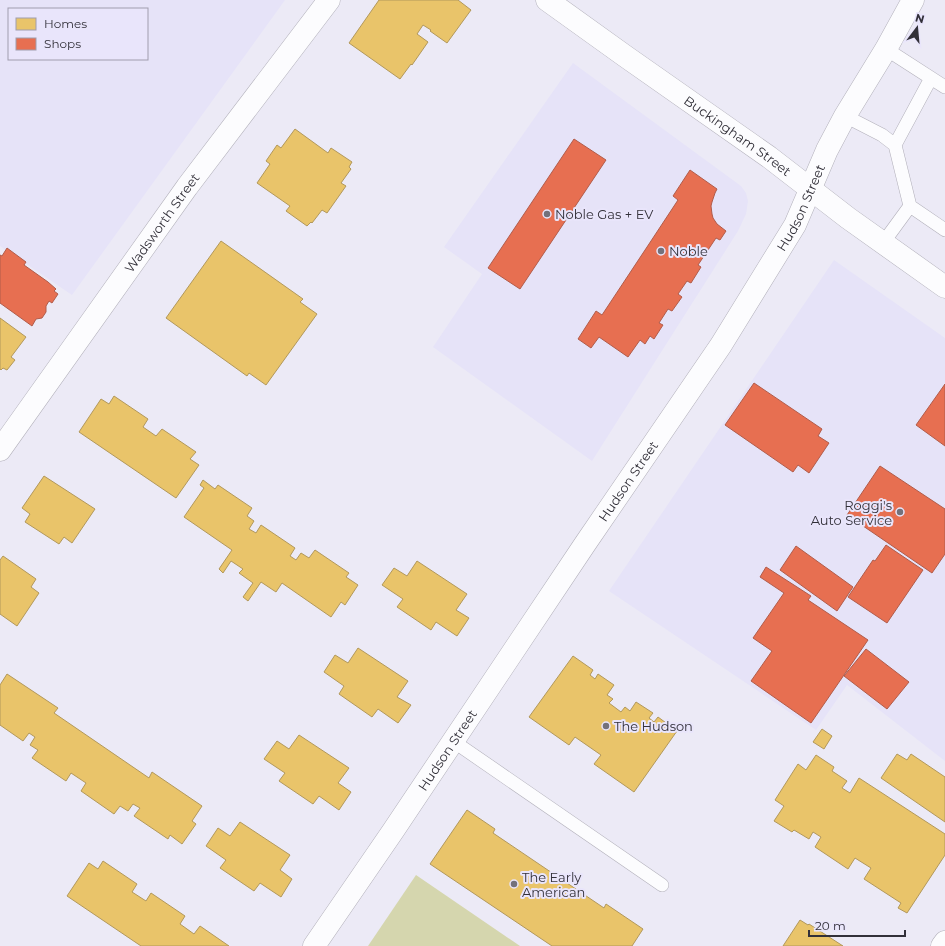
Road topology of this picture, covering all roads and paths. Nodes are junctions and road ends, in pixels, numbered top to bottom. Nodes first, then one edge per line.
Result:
1 (328, 0) edge
2 (548, 0) edge
3 (913, 0) edge
4 (886, 49) junction
5 (932, 78) junction
6 (945, 87) edge
7 (845, 116) junction
8 (895, 145) junction
9 (810, 188) junction
10 (910, 206) junction
11 (945, 230) edge
12 (883, 243) junction
13 (945, 287) edge
14 (0, 450) edge
15 (453, 741) junction
16 (662, 885) dead end
17 (945, 942) edge
18 (314, 946) edge
19 (942, 946) edge

1 - 14 street, Wadsworth Street
2 - 9 street, Buckingham Street
3 - 4 street, Hudson Street
4 - 5 lane
4 - 7 street, Hudson Street
5 - 6 lane
5 - 8 lane
7 - 8 lane
7 - 9 street, Hudson Street
8 - 10 lane
9 - 12 street, Buckingham Street
9 - 15 street, Hudson Street
10 - 11 lane
10 - 12 lane
12 - 13 street, Buckingham Street
15 - 16 lane
15 - 18 street, Hudson Street
17 - 19 street

